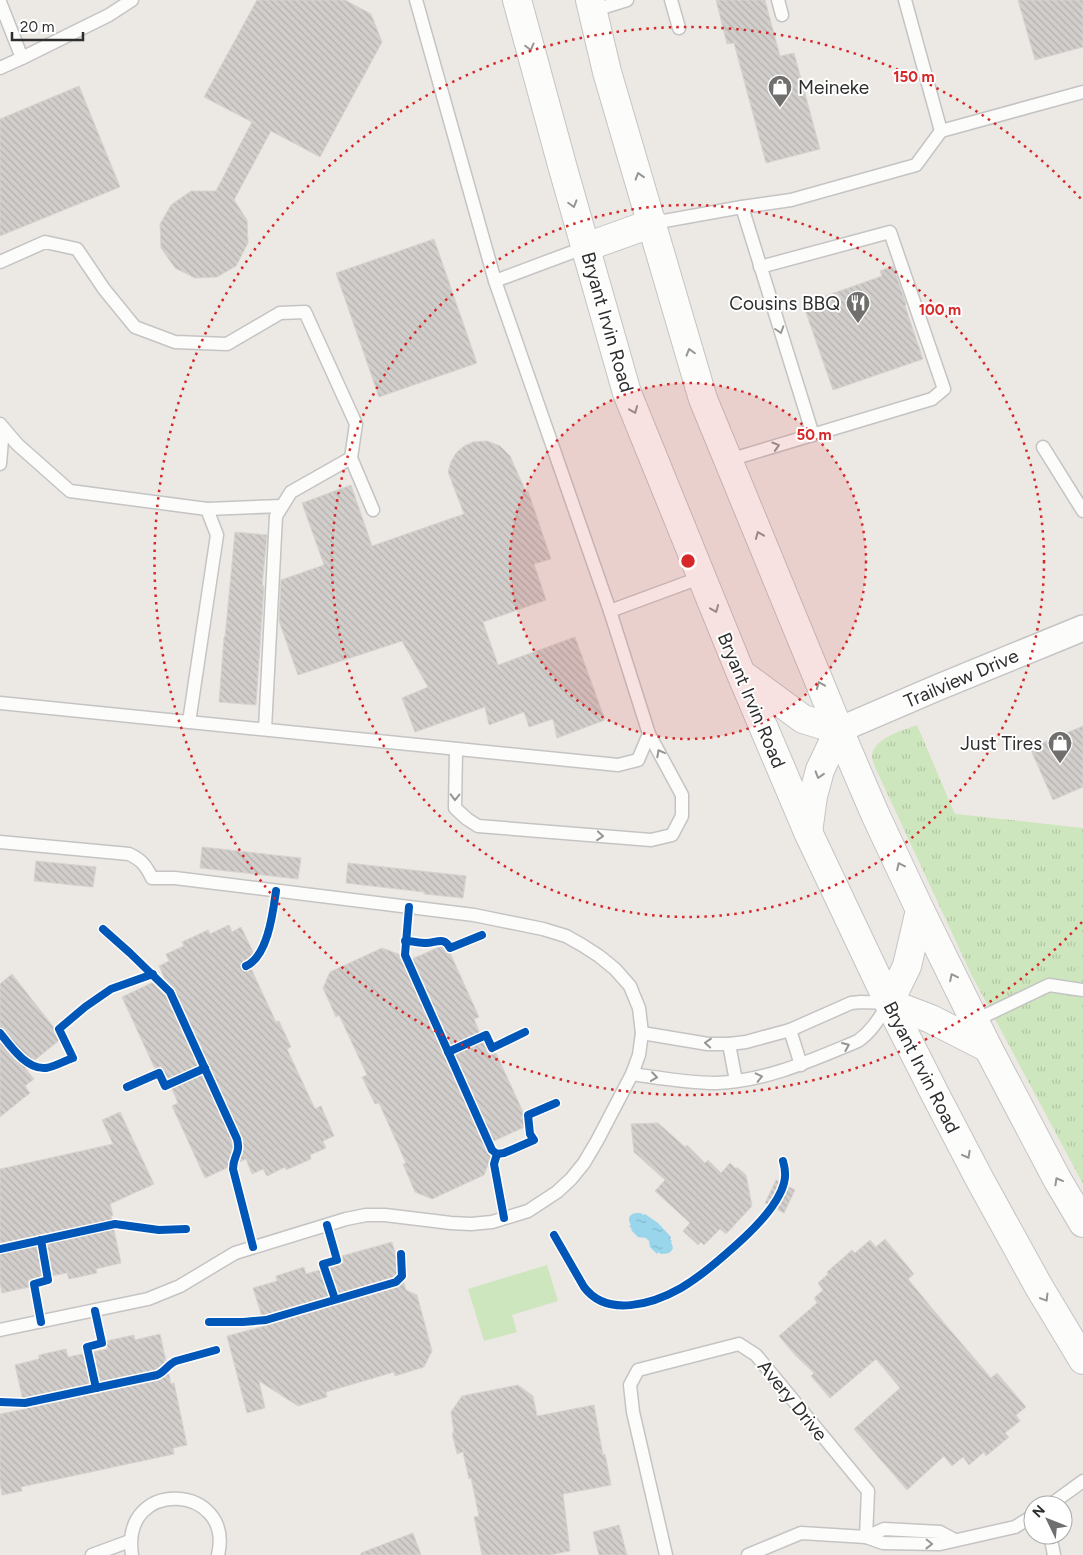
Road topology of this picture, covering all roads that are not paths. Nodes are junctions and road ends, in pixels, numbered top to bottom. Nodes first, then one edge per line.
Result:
1 (132, 0) edge
2 (416, 0) edge
3 (517, 0) edge
4 (627, 0) edge
5 (671, 0) edge
6 (778, 0) edge
7 (905, 0) edge
8 (0, 2) edge
9 (591, 6) edge
10 (782, 15) dead end
11 (680, 28) dead end
12 (22, 58) junction
13 (0, 68) edge
14 (1083, 92) edge
15 (941, 132) junction
16 (742, 207) junction
17 (653, 223) junction
18 (586, 247) junction
19 (0, 262) edge
20 (760, 267) junction
21 (495, 281) junction
22 (2, 426) edge
23 (813, 434) junction
24 (1043, 447) dead end
25 (351, 458) junction
26 (729, 460) junction
27 (0, 464) edge
28 (282, 506) junction
29 (207, 509) junction
30 (373, 510) dead end
31 (1083, 511) edge
32 (702, 577) junction
33 (610, 611) junction
34 (1083, 628) edge
35 (741, 674) junction
36 (0, 703) edge
37 (189, 722) junction
38 (265, 729) junction
39 (838, 730) junction
40 (649, 734) junction
41 (456, 749) junction
42 (808, 832) junction
43 (0, 842) edge
44 (920, 910) junction
45 (1083, 990) edge
46 (889, 1003) junction
47 (974, 1021) junction
48 (790, 1030) junction
49 (642, 1033) junction
50 (729, 1044) junction
51 (988, 1048) junction
52 (801, 1065) junction
53 (632, 1074) junction
54 (736, 1081) junction
55 (1083, 1223) edge
56 (0, 1330) edge
57 (1083, 1360) edge
58 (1083, 1481) edge
59 (1064, 1495) edge
60 (1023, 1522) edge
61 (866, 1536) junction
62 (130, 1541) junction
63 (92, 1555) edge
64 (132, 1555) edge
65 (218, 1555) edge
66 (666, 1555) edge
67 (748, 1555) edge

1 - 12 lane
2 - 21 lane
3 -> 18 main road, Bryant Irvin Road
4 - 9 lane
5 - 11 lane
6 - 10 lane
7 - 15 lane
8 - 12 lane
17 -> 9 main road
12 - 13 lane
14 - 15 lane
15 - 16 lane
16 - 17 lane
16 - 20 lane
17 - 18 main road
26 -> 17 main road
18 - 21 lane
18 -> 32 main road, Bryant Irvin Road
19 - 25 lane
20 -> 23 lane
20 - 23 lane
21 - 33 lane
22 - 27 lane
22 - 29 lane
26 -> 23 lane
24 - 31 lane
25 - 28 lane
25 - 30 lane
39 -> 26 main road
28 - 29 lane
28 - 38 lane
29 - 37 lane
32 - 33 lane
32 -> 35 main road, Bryant Irvin Road
33 - 40 lane
34 - 39 street, Trailview Drive
35 - 39 main road
35 - 42 main road, Bryant Irvin Road
36 - 37 lane
37 - 38 lane
38 - 41 lane
39 -> 42 main road
44 -> 39 main road
40 - 41 lane
41 -> 40 lane
42 - 46 main road, Bryant Irvin Road
43 - 49 lane
44 - 46 main road
47 -> 44 main road
45 - 47 lane
46 - 48 lane
46 - 51 main road
52 -> 46 lane
46 -> 57 main road, Bryant Irvin Road
47 - 51 main road
48 - 50 lane
48 - 52 lane
50 -> 49 lane
49 - 53 lane
50 - 54 lane
55 -> 51 main road
54 -> 52 lane
53 -> 54 lane
53 - 56 lane
58 - 59 lane
60 - 61 lane
61 - 66 lane, Avery Drive
61 - 67 lane
62 - 63 lane
62 - 64 lane
62 - 65 lane

